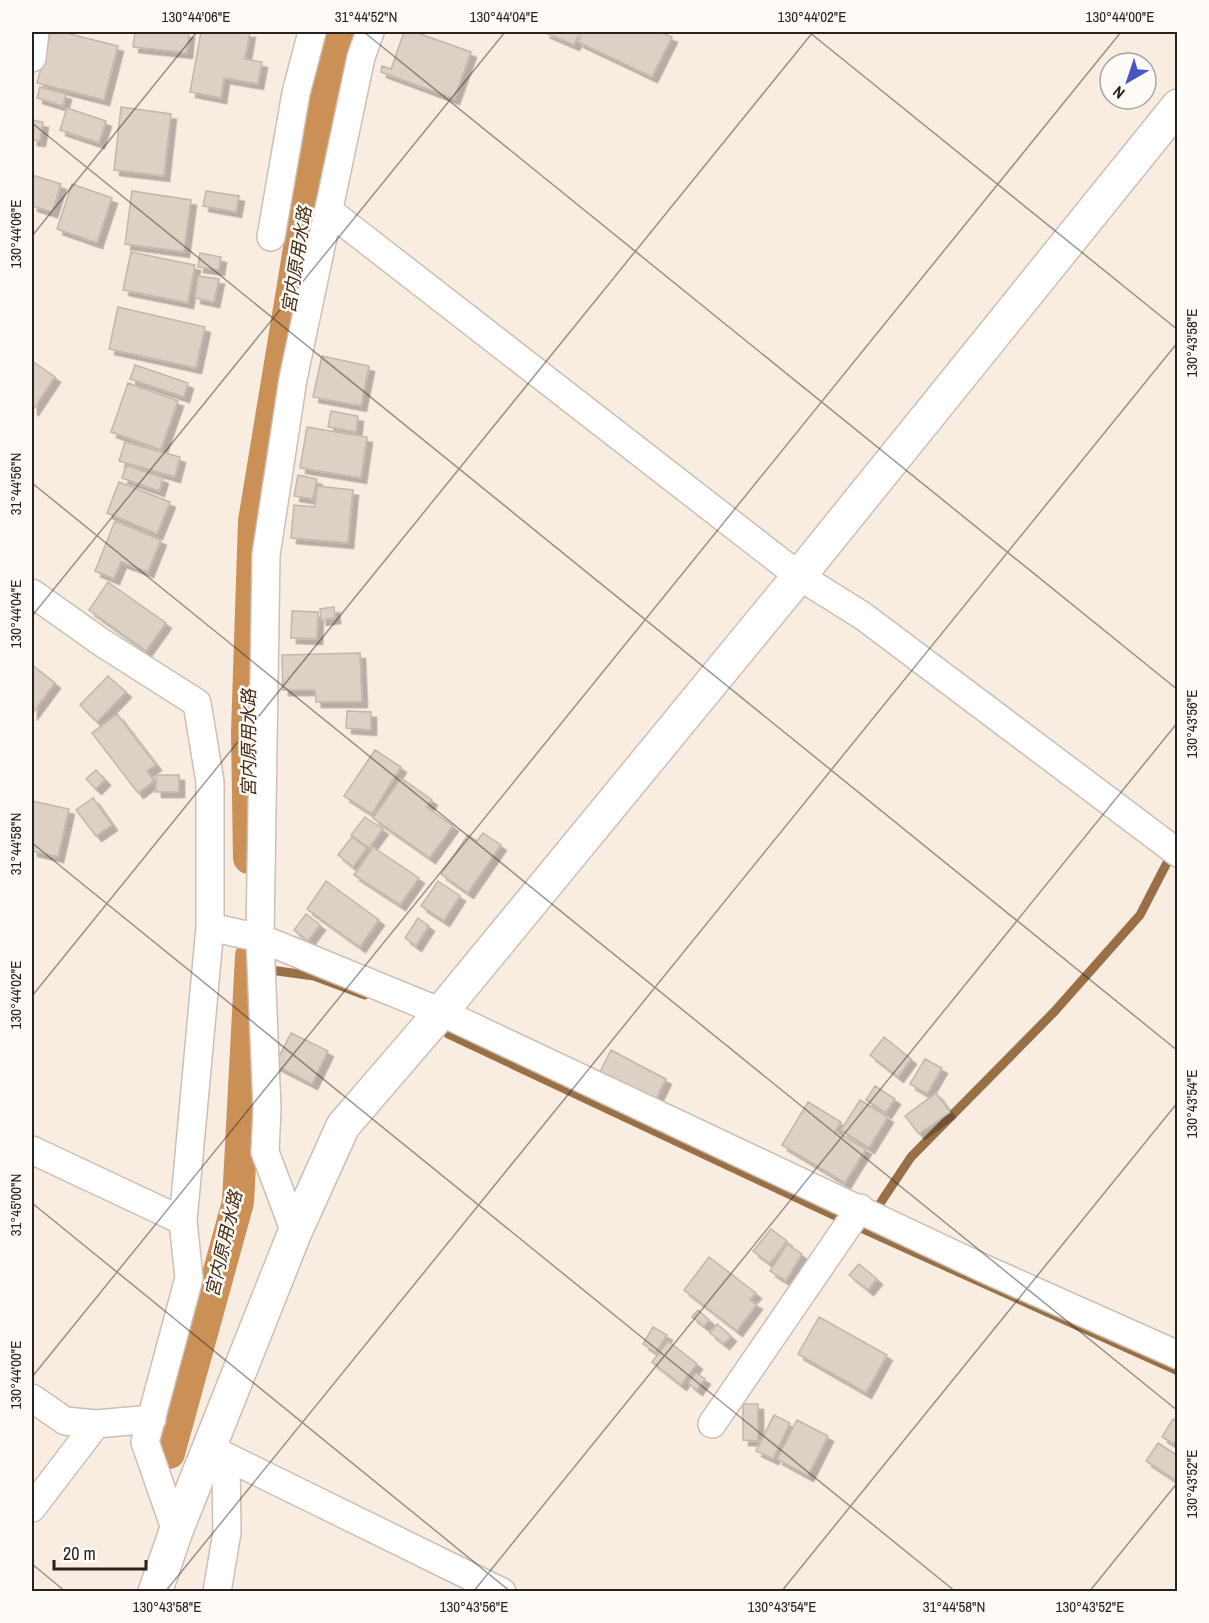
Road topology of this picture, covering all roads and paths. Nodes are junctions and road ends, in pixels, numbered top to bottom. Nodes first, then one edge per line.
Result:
1 (35, 32) edge
2 (312, 32) edge
3 (370, 32) edge
4 (32, 58) edge
5 (1178, 106) edge
6 (329, 211) junction
7 (271, 237) dead end
8 (800, 576) junction
9 (32, 593) edge
10 (1169, 847) edge
11 (212, 928) junction
12 (260, 943) junction
13 (441, 1012) junction
14 (32, 1150) edge
15 (860, 1210) junction
16 (183, 1221) junction
17 (295, 1232) junction
18 (1178, 1354) edge
19 (32, 1398) edge
20 (152, 1419) junction
21 (96, 1424) junction
22 (712, 1424) dead end
23 (218, 1454) junction
24 (32, 1508) edge
25 (176, 1531) junction
26 (155, 1592) edge
27 (217, 1592) edge
28 (502, 1592) edge

1 - 4 street
2 - 7 street
3 - 6 street
5 - 8 street
6 - 8 street
6 - 12 street
8 - 10 street
8 - 13 street
9 - 11 street
11 - 12 street
11 - 16 street
12 - 13 street
12 - 17 street
13 - 15 street
13 - 17 street
14 - 16 street
15 - 18 street
15 - 22 street
16 - 20 street
17 - 23 street
19 - 21 street
20 - 21 street
20 - 25 street
21 - 24 street
23 - 25 street
23 - 27 street
23 - 28 street
25 - 26 street

